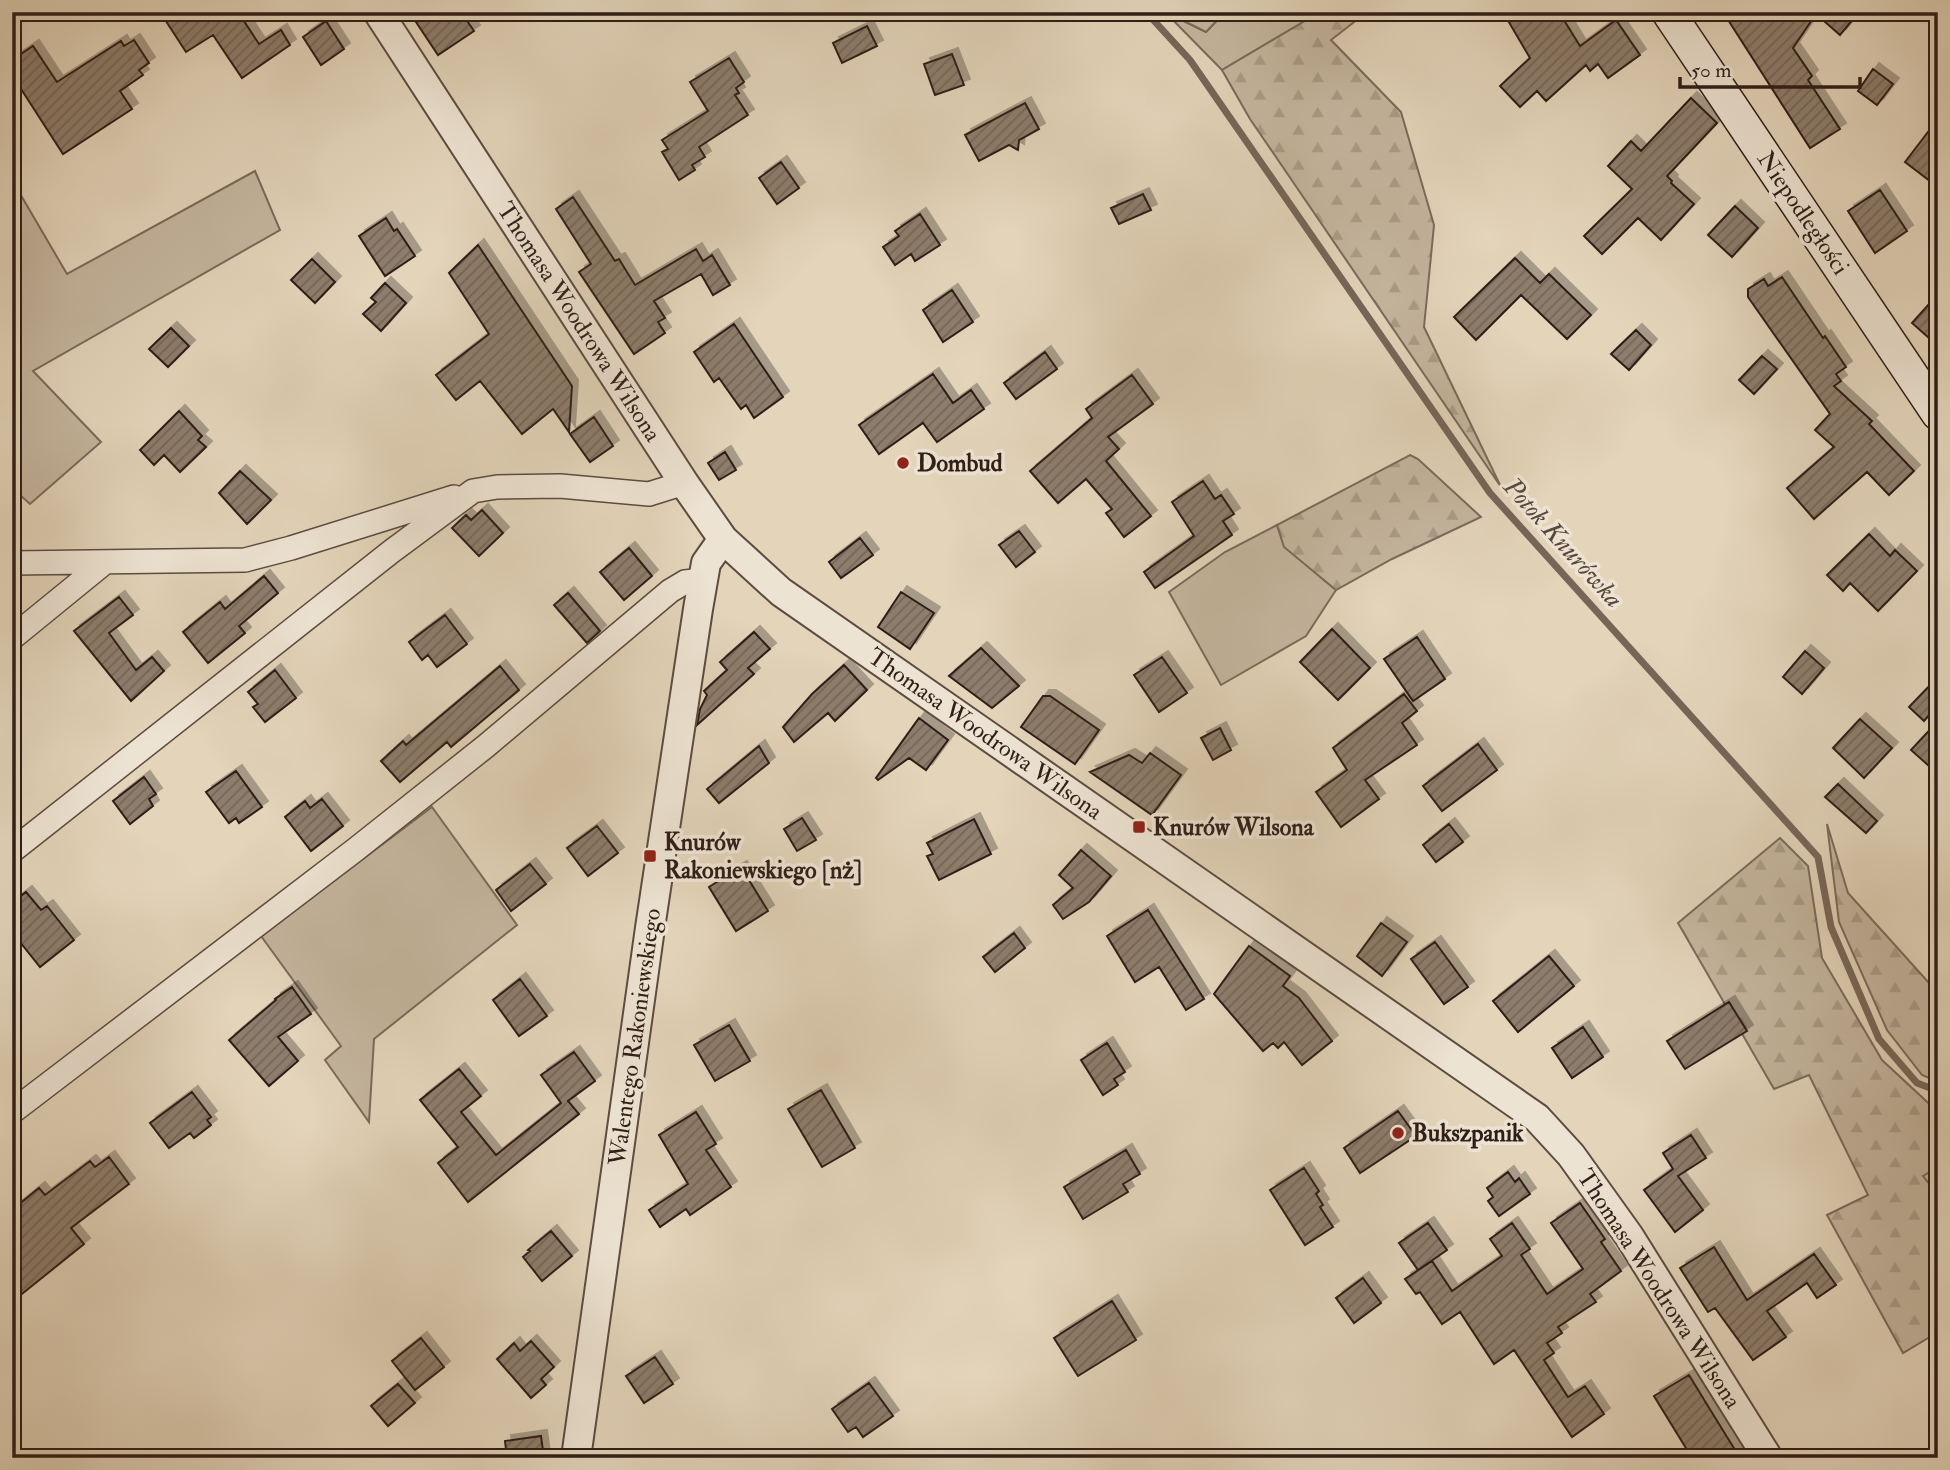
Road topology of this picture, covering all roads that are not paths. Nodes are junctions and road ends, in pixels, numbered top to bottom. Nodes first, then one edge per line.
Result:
1 (378, 12) edge
2 (1668, 12) edge
3 (1938, 414) edge
4 (684, 483) junction
5 (473, 491) junction
6 (723, 539) junction
7 (104, 563) junction
8 (12, 564) edge
9 (703, 580) junction
10 (12, 638) edge
11 (12, 851) edge
12 (12, 1112) edge
13 (576, 1458) edge
14 (1768, 1458) edge

1 - 4 street, Thomasa Woodrowa Wilsona
2 - 3 main road, Niepodległości
4 - 5 street
4 - 6 street, Thomasa Woodrowa Wilsona
5 - 7 street
5 - 11 street
6 - 9 street, Walentego Rakoniewskiego
6 - 14 street, Thomasa Woodrowa Wilsona
7 - 8 street
7 - 10 street
9 - 12 street
9 - 13 street, Walentego Rakoniewskiego

